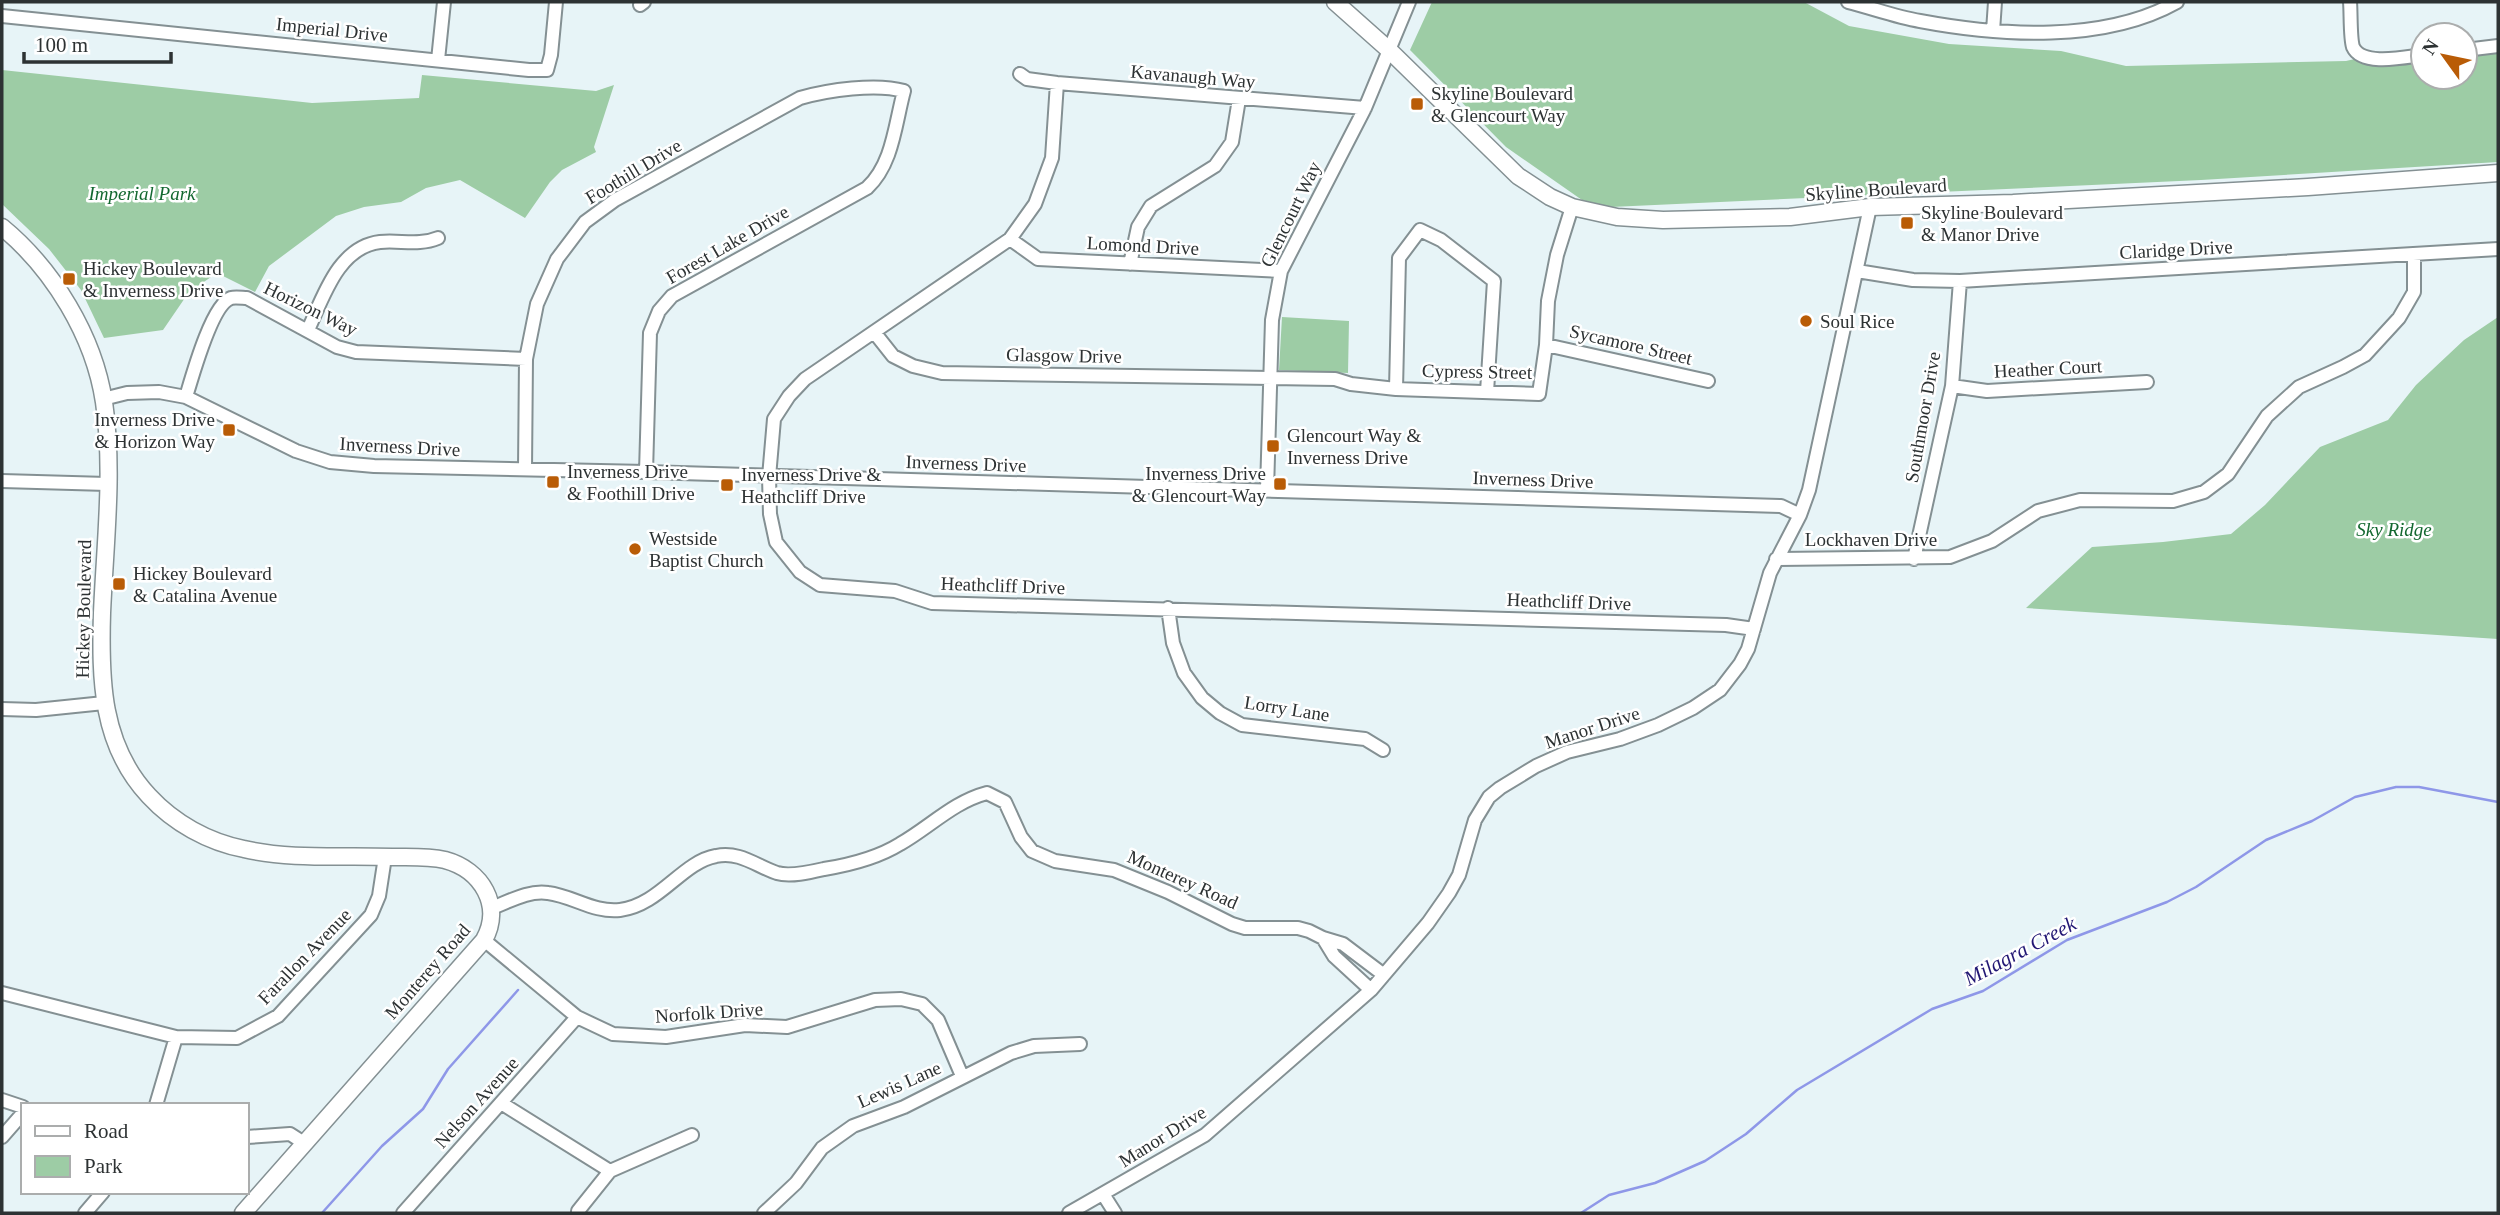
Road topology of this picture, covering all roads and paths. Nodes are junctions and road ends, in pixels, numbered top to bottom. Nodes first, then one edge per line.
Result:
1 (444, 2) edge
2 (556, 2) edge
3 (1335, 2) edge
4 (1409, 2) edge
5 (1848, 2) edge
6 (1995, 2) edge
7 (2178, 2) edge
8 (2350, 2) edge
9 (2157, 7) edge
10 (2, 16) edge
11 (1993, 32) junction
12 (2498, 46) edge
13 (2479, 48) edge
14 (1389, 50) junction
15 (2409, 57) edge
16 (438, 60) junction
17 (1020, 74) dead end
18 (1057, 83) junction
19 (904, 91) joint
20 (1239, 99) junction
21 (1365, 108) junction
22 (2498, 173) edge
23 (1572, 207) junction
24 (1870, 207) junction
25 (2, 227) edge
26 (438, 238) dead end
27 (1010, 239) junction
28 (2498, 249) edge
29 (2414, 254) junction
30 (1130, 264) junction
31 (1281, 271) junction
32 (1857, 271) junction
33 (1960, 281) junction
34 (308, 330) junction
35 (874, 332) junction
36 (1546, 345) junction
37 (526, 359) junction
38 (1268, 378) junction
39 (1708, 381) dead end
40 (2147, 382) dead end
41 (1952, 386) junction
42 (1396, 389) junction
43 (1487, 392) junction
44 (186, 397) junction
45 (103, 399) junction
46 (525, 469) junction
47 (646, 472) junction
48 (769, 477) junction
49 (2, 481) edge
50 (107, 484) junction
51 (1267, 491) junction
52 (1800, 515) junction
53 (1776, 559) junction
54 (1914, 559) junction
55 (1168, 608) junction
56 (1754, 629) junction
57 (104, 703) junction
58 (2, 709) edge
59 (1383, 750) dead end
60 (385, 857) junction
61 (492, 908) junction
62 (1322, 938) junction
63 (484, 940) junction
64 (1384, 975) junction
65 (1371, 990) junction
66 (2, 993) edge
67 (577, 1017) junction
68 (176, 1037) junction
69 (1080, 1044) dead end
70 (962, 1076) junction
71 (2, 1100) edge
72 (157, 1103) edge
73 (501, 1103) junction
74 (21, 1106) edge
75 (21, 1115) edge
76 (692, 1135) dead end
77 (2, 1137) edge
78 (248, 1137) edge
79 (304, 1143) junction
80 (610, 1171) junction
81 (101, 1194) edge
82 (1103, 1194) junction
83 (249, 1211) edge
84 (578, 1211) dead end
85 (85, 1213) edge
86 (403, 1213) edge
87 (764, 1213) edge
88 (1069, 1213) edge
89 (1115, 1213) edge

1 - 16 street
2 - 16 street, Imperial Drive
3 - 14 main road, Skyline Boulevard
4 - 14 street, Glencourt Way
5 - 11 street
6 - 11 street
7 - 9 street
8 - 15 street
9 - 11 street
10 - 16 street, Imperial Drive
12 - 13 street
14 - 21 street, Glencourt Way
14 - 23 main road, Skyline Boulevard
17 - 18 street, Kavanaugh Way
18 - 20 street, Kavanaugh Way
18 - 27 street, Heathcliff Drive
19 - 37 street, Foothill Drive
19 - 47 street, Forest Lake Drive
20 - 21 street, Kavanaugh Way
20 - 30 street
21 - 31 street, Glencourt Way
22 - 24 main road, Skyline Boulevard
23 - 24 main road, Skyline Boulevard
23 - 36 street, Cypress Street
24 - 32 street, Manor Drive
25 - 45 main road, Hickey Boulevard
26 - 34 street
27 - 30 street, Lomond Drive
27 - 35 street, Heathcliff Drive
28 - 29 street, Claridge Drive
29 - 33 street, Claridge Drive
29 - 54 street, Lockhaven Drive
30 - 31 street, Lomond Drive
31 - 38 street, Glencourt Way
32 - 33 street, Claridge Drive
32 - 52 street, Manor Drive
33 - 41 street, Southmoor Drive
34 - 37 street, Horizon Way
34 - 44 street, Horizon Way
35 - 38 street, Glasgow Drive
35 - 48 street, Heathcliff Drive
36 - 39 street, Sycamore Street
36 - 43 street, Cypress Street
37 - 46 street, Foothill Drive
38 - 42 street, Cypress Street
38 - 51 street, Glencourt Way
40 - 41 street, Heather Court
41 - 54 street, Southmoor Drive
42 - 43 street, Cypress Street
42 - 43 street
44 - 45 street, Inverness Drive
44 - 46 street, Inverness Drive
45 - 50 main road, Hickey Boulevard
46 - 47 street, Inverness Drive
47 - 48 street, Inverness Drive
48 - 51 street, Inverness Drive
48 - 55 street, Heathcliff Drive
49 - 50 street
50 - 57 main road, Hickey Boulevard
51 - 52 street, Inverness Drive
52 - 53 street, Manor Drive
53 - 54 street, Lockhaven Drive
53 - 56 street, Manor Drive
55 - 56 street, Heathcliff Drive
55 - 59 street, Lorry Lane
56 - 64 street, Manor Drive
57 - 58 street
57 - 60 main road, Hickey Boulevard
60 - 61 main road, Hickey Boulevard
60 - 68 street, Farallon Avenue
61 - 62 street, Monterey Road
61 - 63 main road, Monterey Road
62 - 64 street, Monterey Road
62 - 65 street
63 - 67 street, Norfolk Drive
63 - 79 main road, Monterey Road
64 - 65 street, Manor Drive
65 - 82 street, Manor Drive
66 - 68 street, Farallon Avenue
67 - 70 street, Norfolk Drive
67 - 73 street, Nelson Avenue
68 - 72 street
69 - 70 street, Lewis Lane
70 - 87 street, Lewis Lane
71 - 74 street
73 - 80 street
73 - 86 street, Nelson Avenue
75 - 77 street
76 - 80 street
78 - 79 street
79 - 83 main road, Monterey Road
80 - 84 street
81 - 85 street
82 - 88 street, Manor Drive
82 - 89 street

